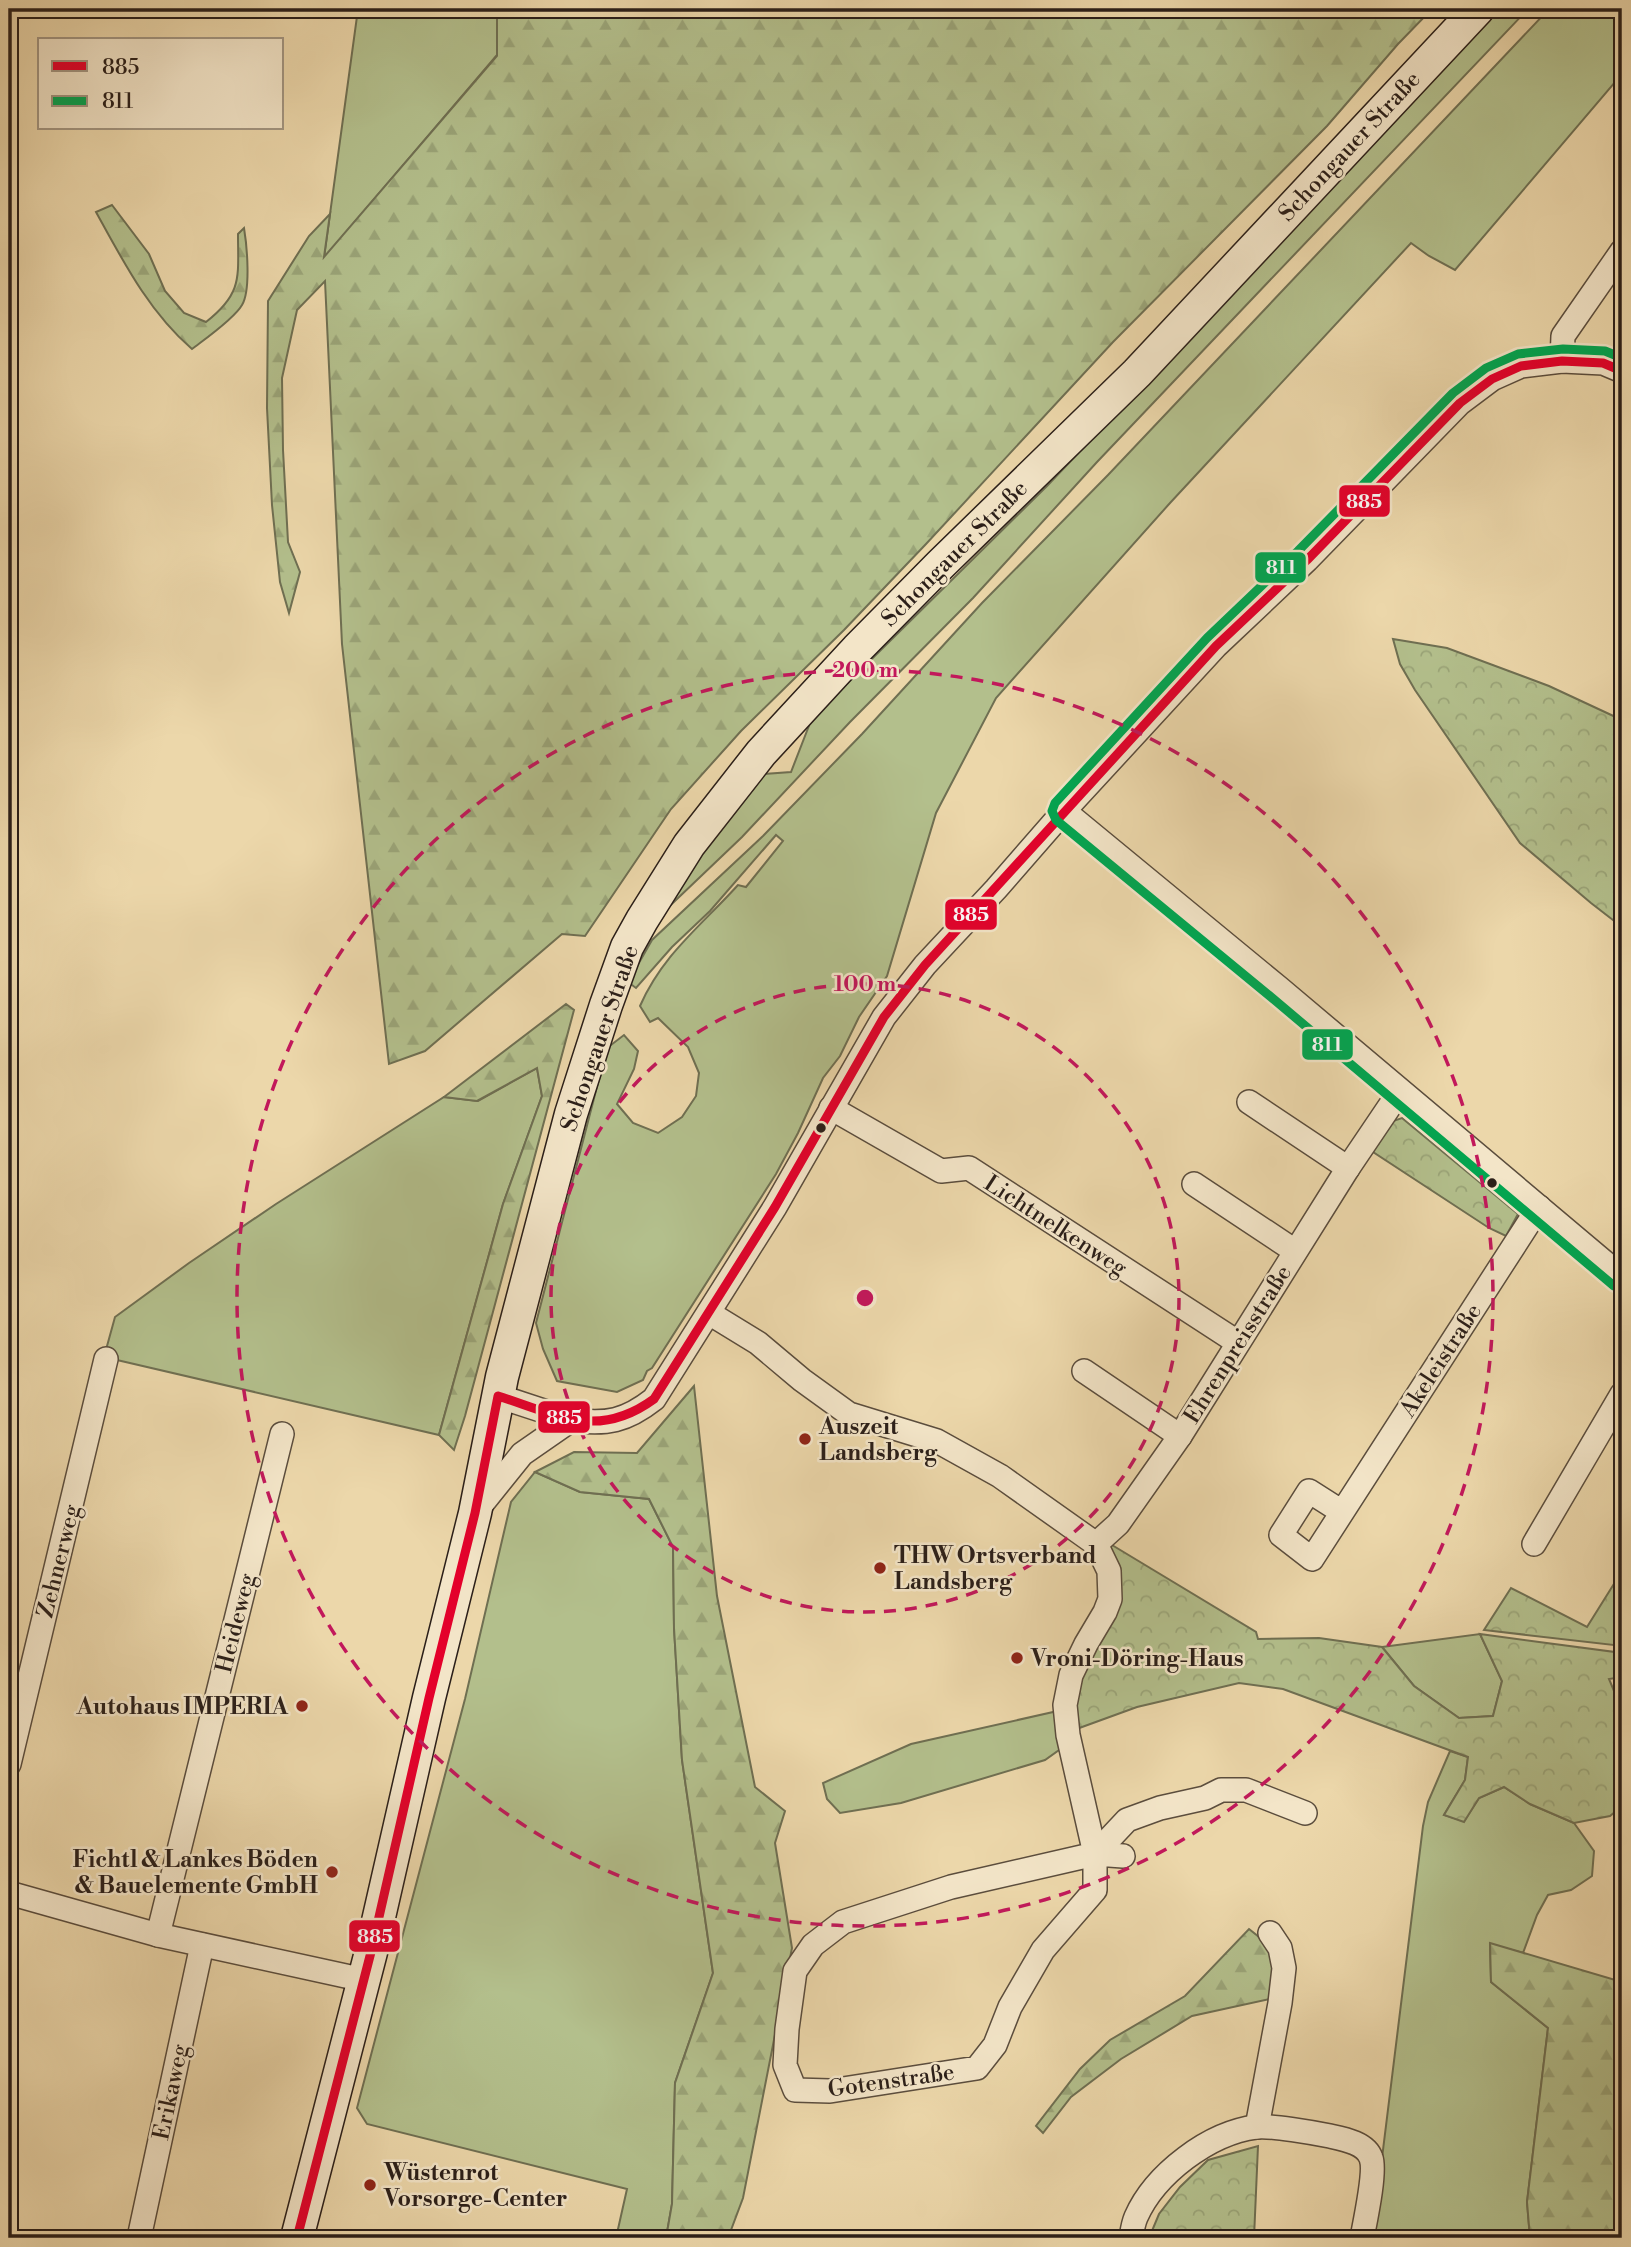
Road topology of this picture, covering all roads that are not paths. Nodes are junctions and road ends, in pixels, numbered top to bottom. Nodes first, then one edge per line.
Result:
1 (1478, 9) edge
2 (1622, 251) edge
3 (1562, 360) junction
4 (1622, 371) edge
5 (1064, 811) junction
6 (1400, 1091) junction
7 (1249, 1102) dead end
8 (831, 1108) junction
9 (1348, 1168) junction
10 (1194, 1184) dead end
11 (1538, 1207) junction
12 (1295, 1251) junction
13 (1622, 1277) edge
14 (709, 1313) junction
15 (1237, 1342) junction
16 (106, 1359) dead end
17 (1084, 1371) dead end
18 (1622, 1394) edge
19 (498, 1396) junction
20 (571, 1420) junction
21 (282, 1434) dead end
22 (1180, 1436) junction
23 (1342, 1512) dead end
24 (475, 1513) junction
25 (1096, 1544) junction
26 (1534, 1544) dead end
27 (9, 1763) edge
28 (1305, 1813) dead end
29 (1096, 1854) junction
30 (1123, 1856) dead end
31 (9, 1893) edge
32 (1270, 1933) dead end
33 (158, 1935) junction
34 (202, 1945) junction
35 (364, 1980) junction
36 (1257, 2127) junction
37 (139, 2238) edge
38 (297, 2238) edge
39 (1131, 2238) edge
40 (1362, 2238) edge

1 - 19 main road, Schongauer Straße
2 - 3 street
3 - 4 street
3 - 5 street
5 - 6 street
5 - 8 street
6 - 9 street, Ehrenpreisstraße
6 - 11 street
7 - 9 street
8 - 14 street
8 - 15 street, Lichtnelkenweg
9 - 12 street, Ehrenpreisstraße
10 - 12 street, Ehrenpreisstraße
11 - 13 street
11 - 23 street, Akeleistraße
12 - 15 street, Ehrenpreisstraße
14 - 20 street
14 - 25 street
15 - 22 street, Ehrenpreisstraße
16 - 27 street, Zehnerweg
17 - 22 street, Ehrenpreisstraße
18 - 26 street
19 - 20 street
19 - 24 main road, Schongauer Straße
20 - 24 street
21 - 33 street, Heideweg
22 - 25 street, Ehrenpreisstraße
24 - 35 main road, Schongauer Straße
25 - 29 street, Gotenstraße
28 - 29 street
29 - 29 street, Gotenstraße
29 - 30 street, Gotenstraße
31 - 33 street
32 - 36 street
33 - 34 street
34 - 35 street
34 - 37 street, Erikaweg
35 - 38 main road, Schongauer Straße
36 - 39 street
36 - 40 street

